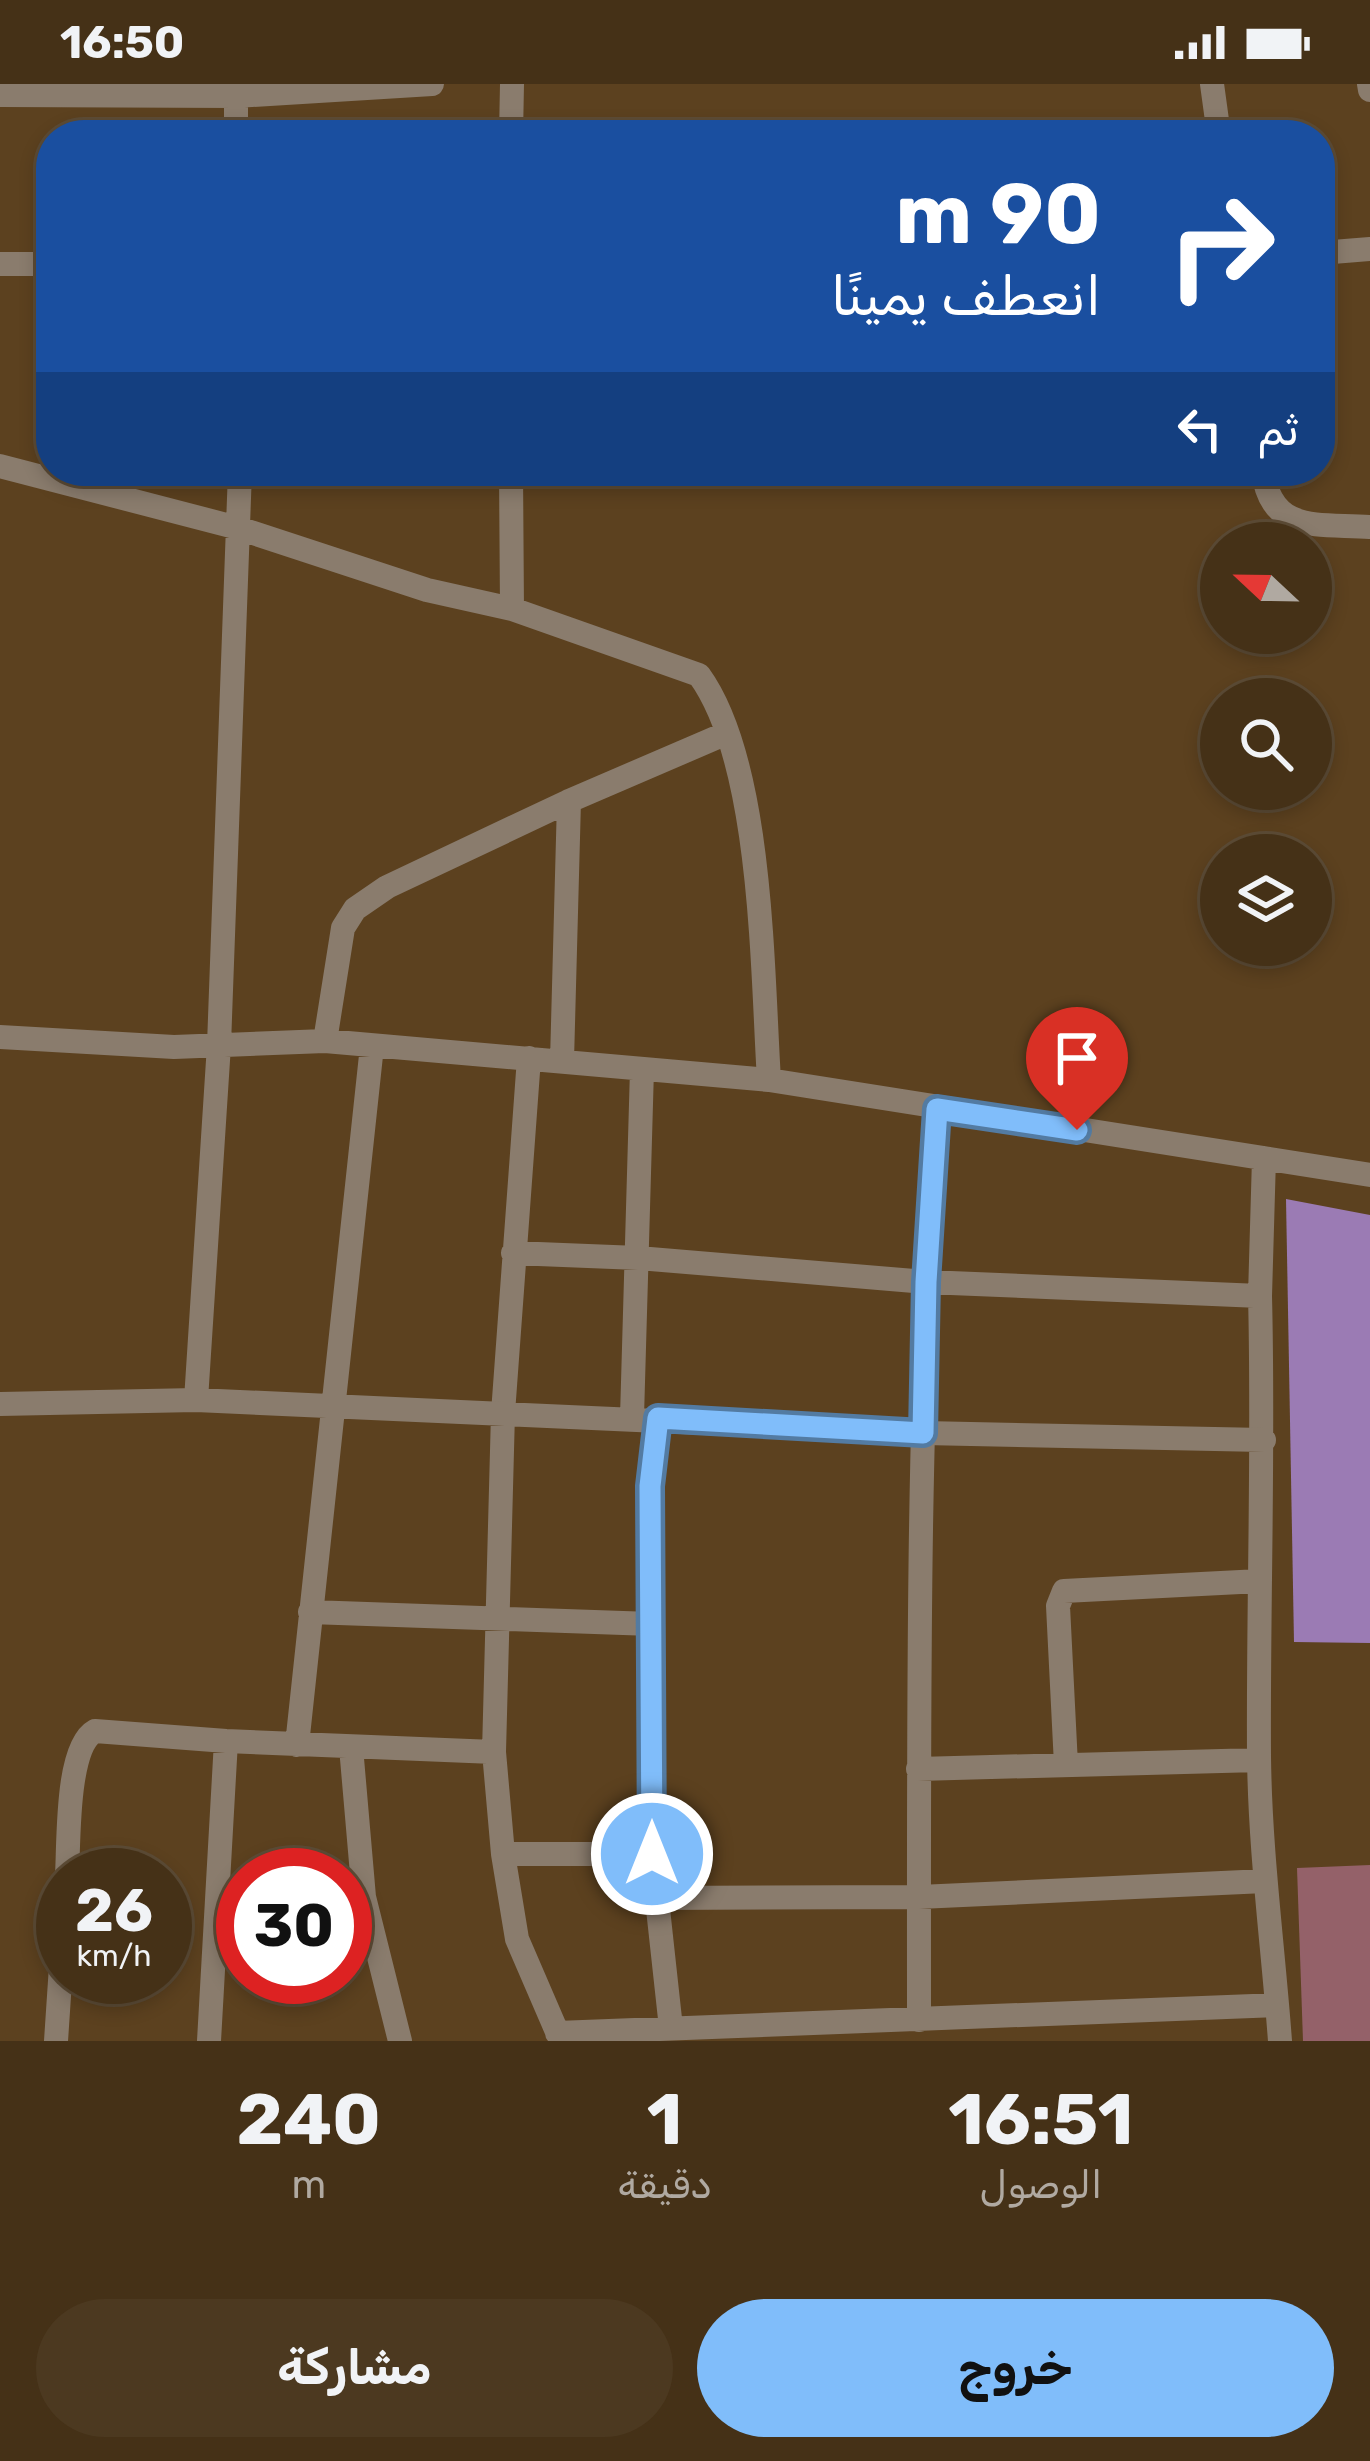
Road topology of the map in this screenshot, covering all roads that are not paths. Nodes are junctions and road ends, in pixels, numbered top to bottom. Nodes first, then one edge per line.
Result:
1 (432, 84) edge
2 (512, 84) edge
3 (1212, 84) edge
4 (236, 90) edge
5 (0, 95) edge
6 (512, 120) edge
7 (1217, 120) edge
8 (1370, 249) edge
9 (1335, 252) edge
10 (0, 264) edge
11 (36, 264) edge
12 (0, 466) edge
13 (36, 475) edge
14 (77, 486) edge
15 (239, 486) edge
16 (512, 486) edge
17 (1268, 486) edge
18 (1370, 527) edge
19 (238, 528) junction
20 (512, 609) junction
21 (727, 733) junction
22 (569, 801) junction
23 (0, 1037) edge
24 (325, 1041) junction
25 (219, 1046) junction
26 (372, 1046) junction
27 (529, 1058) junction
28 (562, 1061) junction
29 (642, 1069) junction
30 (769, 1080) junction
31 (937, 1109) junction
32 (1264, 1158) junction
33 (1370, 1174) edge
34 (513, 1252) junction
35 (638, 1258) junction
36 (926, 1282) junction
37 (1260, 1296) junction
38 (196, 1400) junction
39 (0, 1404) edge
40 (334, 1408) junction
41 (503, 1413) junction
42 (632, 1417) junction
43 (658, 1418) junction
44 (923, 1433) junction
45 (1264, 1440) junction
46 (1260, 1581) junction
47 (310, 1612) junction
48 (501, 1618) junction
49 (652, 1624) junction
50 (226, 1741) junction
51 (297, 1744) junction
52 (351, 1747) junction
53 (494, 1752) junction
54 (1259, 1760) junction
55 (1066, 1765) junction
56 (918, 1769) junction
57 (69, 1848) edge
58 (503, 1854) junction
59 (652, 1854) junction
60 (1264, 1881) junction
61 (919, 1897) junction
62 (656, 1898) junction
63 (58, 2004) edge
64 (1277, 2005) junction
65 (919, 2020) junction
66 (671, 2028) junction
67 (559, 2037) edge
68 (56, 2041) edge
69 (209, 2041) edge
70 (400, 2041) edge
71 (1280, 2041) edge

1 - 4 street
2 - 6 street
3 - 7 street
4 - 5 street
8 - 9 street
10 - 11 street
12 - 13 street
14 - 19 street
15 - 19 street
16 - 20 street
17 - 18 street
19 - 20 street
19 - 25 street
20 - 21 street
21 - 22 street
21 - 30 street
22 - 24 street
22 - 28 street
23 - 25 street
24 - 25 street
24 - 26 street
25 - 38 street
26 - 27 street
26 - 40 street
27 - 28 street
27 - 34 street
28 - 29 street
29 - 30 street
29 - 35 street
30 - 31 street
31 - 32 street
31 - 36 street
32 - 33 street
32 - 37 street
34 - 35 street
34 - 41 street
35 - 36 street
35 - 42 street
36 - 37 street
36 - 44 street
37 - 45 street
38 - 39 street
38 - 40 street
40 - 41 street
40 - 47 street
41 - 42 street
41 - 48 street
42 - 43 street
43 - 44 street
43 - 49 street
44 - 45 street
44 - 56 street
45 - 46 street
46 - 54 street
46 - 55 street
47 - 48 street
47 - 51 street
48 - 49 street
48 - 53 street
49 - 59 street
50 - 51 street
50 - 57 street
50 - 69 street
51 - 52 street
52 - 53 street
52 - 70 street
53 - 58 street
54 - 55 street
54 - 60 street
55 - 56 street
56 - 61 street
58 - 59 street
58 - 67 street
59 - 62 street
60 - 61 street
60 - 64 street
61 - 62 street
61 - 65 street
62 - 66 street
63 - 68 street
64 - 65 street
64 - 71 street
65 - 66 street
66 - 67 street

